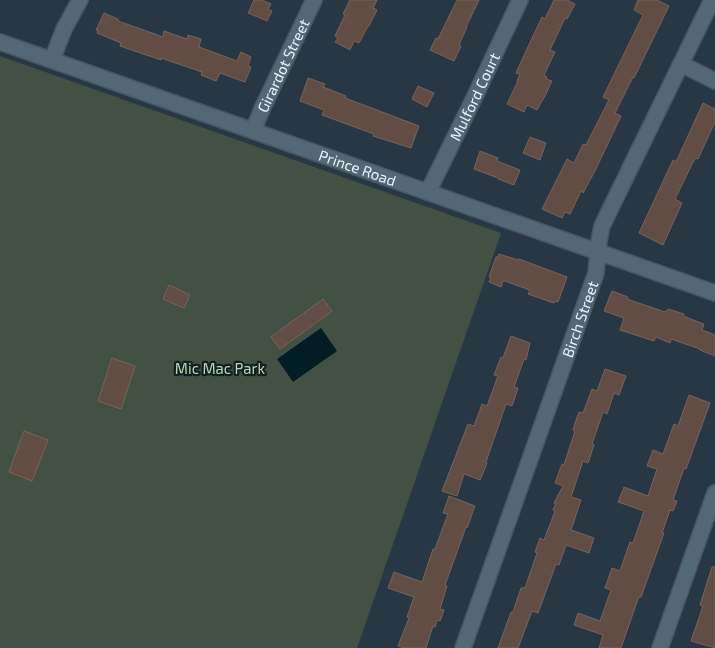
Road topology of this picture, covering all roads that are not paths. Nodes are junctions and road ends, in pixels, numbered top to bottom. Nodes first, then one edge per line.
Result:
1 (80, 0) edge
2 (314, 0) edge
3 (520, 0) edge
4 (712, 0) edge
5 (0, 42) edge
6 (52, 60) junction
7 (681, 64) junction
8 (715, 81) edge
9 (253, 131) junction
10 (428, 192) junction
11 (598, 252) junction
12 (715, 293) edge
13 (715, 493) edge
14 (462, 648) edge
15 (660, 648) edge

1 - 6 street
2 - 9 street, Girardot Street
3 - 10 street, Mulford Court
4 - 7 street, Birch Street
5 - 6 street, Prince Road
6 - 9 street, Prince Road
7 - 8 street
7 - 11 street, Birch Street
9 - 10 street, Prince Road
10 - 11 street, Prince Road
11 - 12 street, Prince Road
11 - 14 street, Birch Street
13 - 15 street

